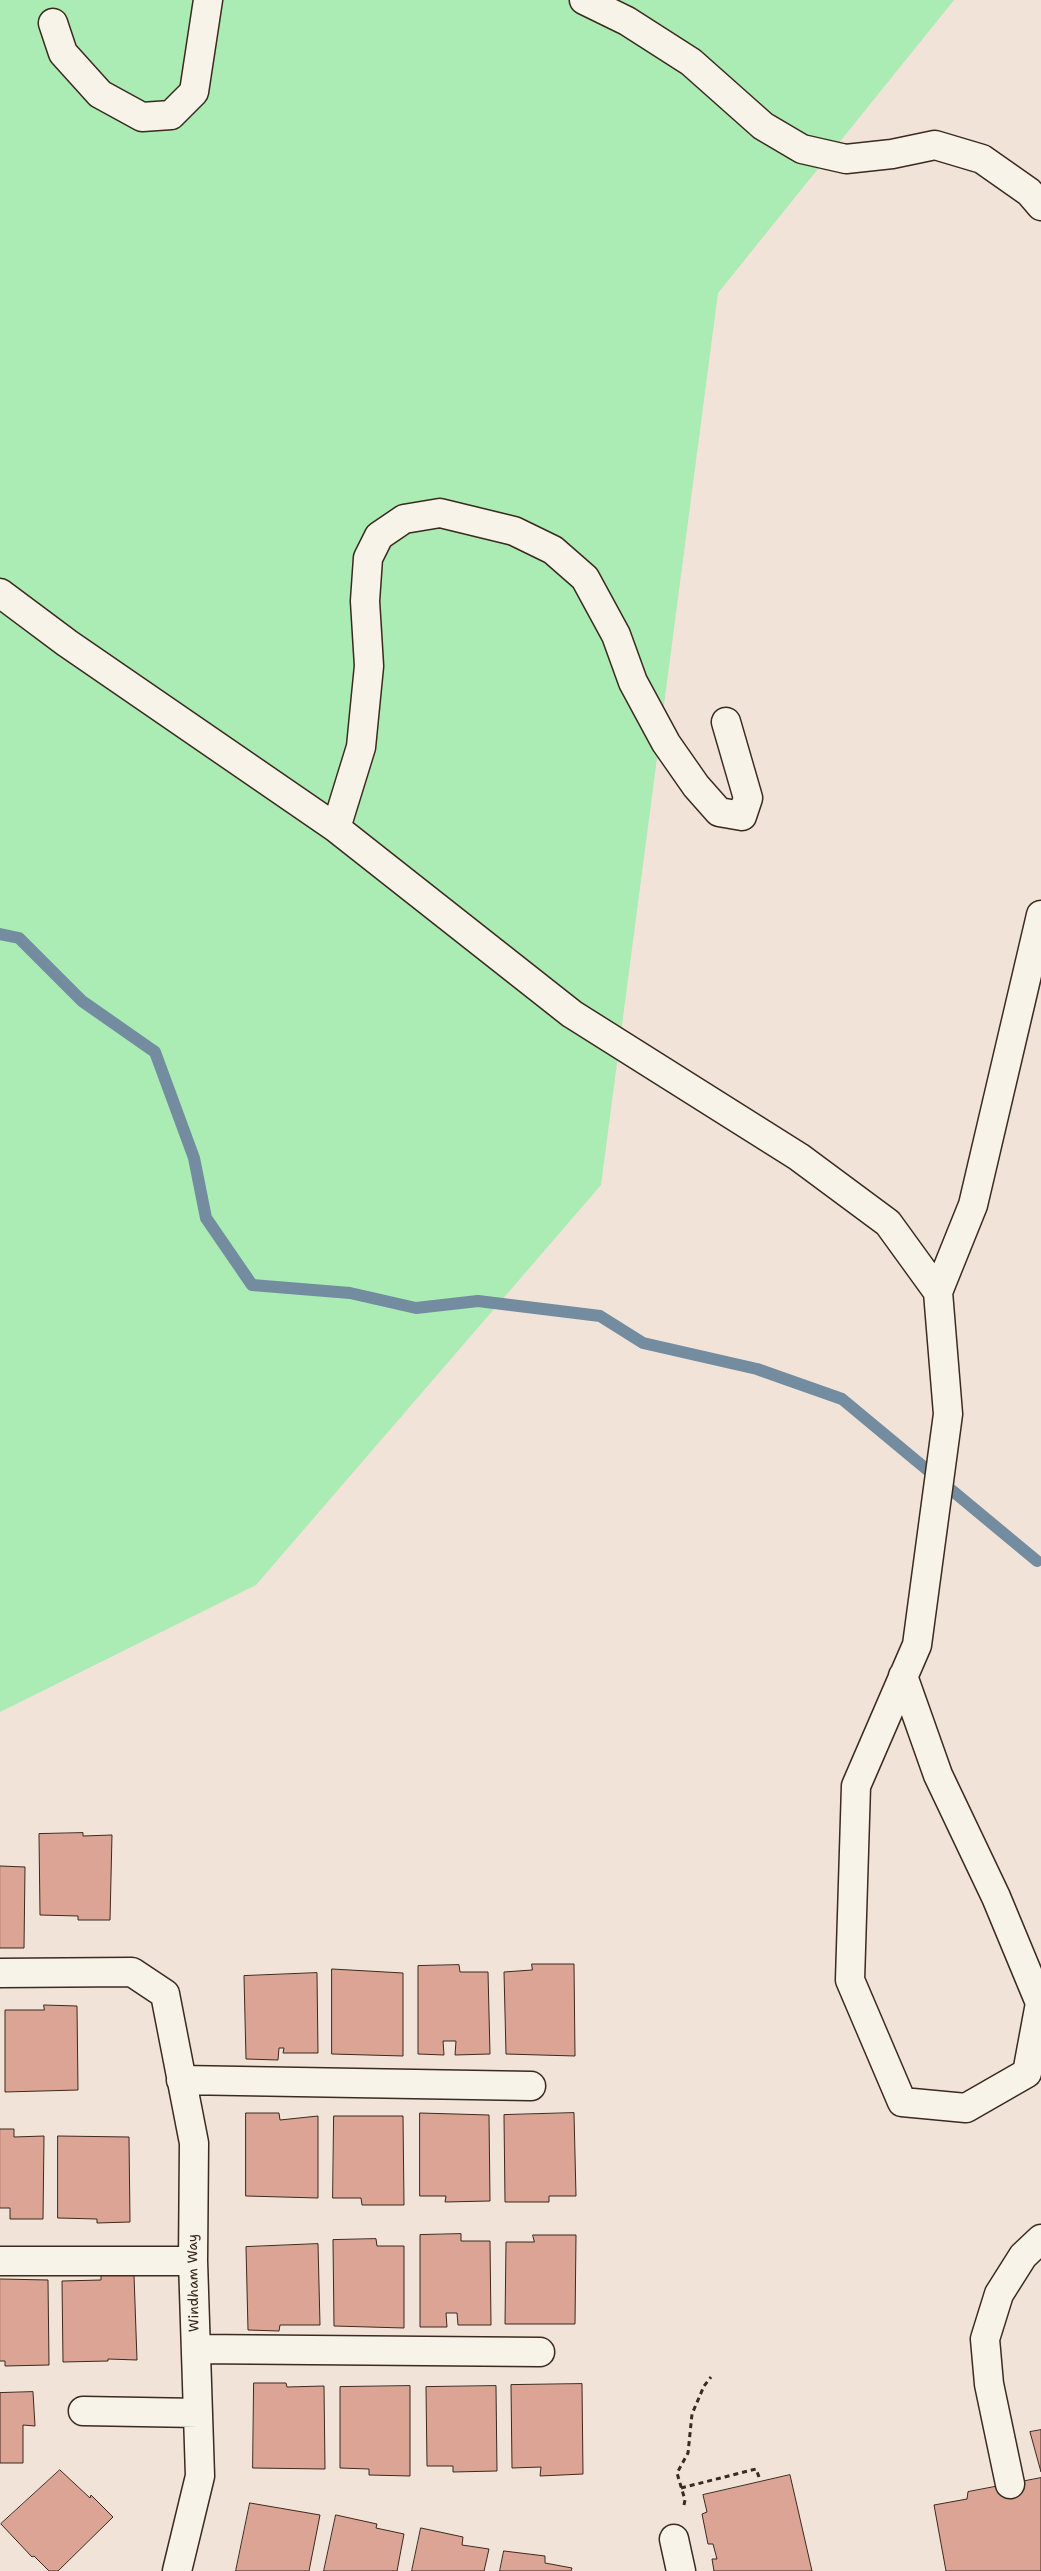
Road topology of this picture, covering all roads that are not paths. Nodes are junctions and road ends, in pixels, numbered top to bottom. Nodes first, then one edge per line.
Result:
1 (208, 0) edge
2 (584, 0) edge
3 (53, 23) dead end
4 (1041, 206) edge
5 (0, 593) edge
6 (726, 722) dead end
7 (336, 828) junction
8 (1041, 915) edge
9 (938, 1292) junction
10 (903, 1676) junction
11 (0, 1973) edge
12 (181, 2080) junction
13 (530, 2086) dead end
14 (1041, 2239) edge
15 (0, 2260) edge
16 (193, 2261) junction
17 (196, 2349) junction
18 (540, 2352) dead end
19 (83, 2411) dead end
20 (198, 2413) junction
21 (1010, 2484) dead end
22 (674, 2539) dead end
23 (176, 2571) edge
24 (681, 2571) edge

1 - 3 street
2 - 4 street
5 - 7 street
6 - 7 street
7 - 9 street
8 - 9 street
9 - 10 street
10 - 10 street
11 - 12 street, Windham Way
12 - 13 street
12 - 16 street, Windham Way
14 - 21 street
15 - 16 street
16 - 17 street, Windham Way
17 - 18 street
17 - 20 street, Windham Way
19 - 20 street
20 - 23 street, Windham Way
22 - 24 street

